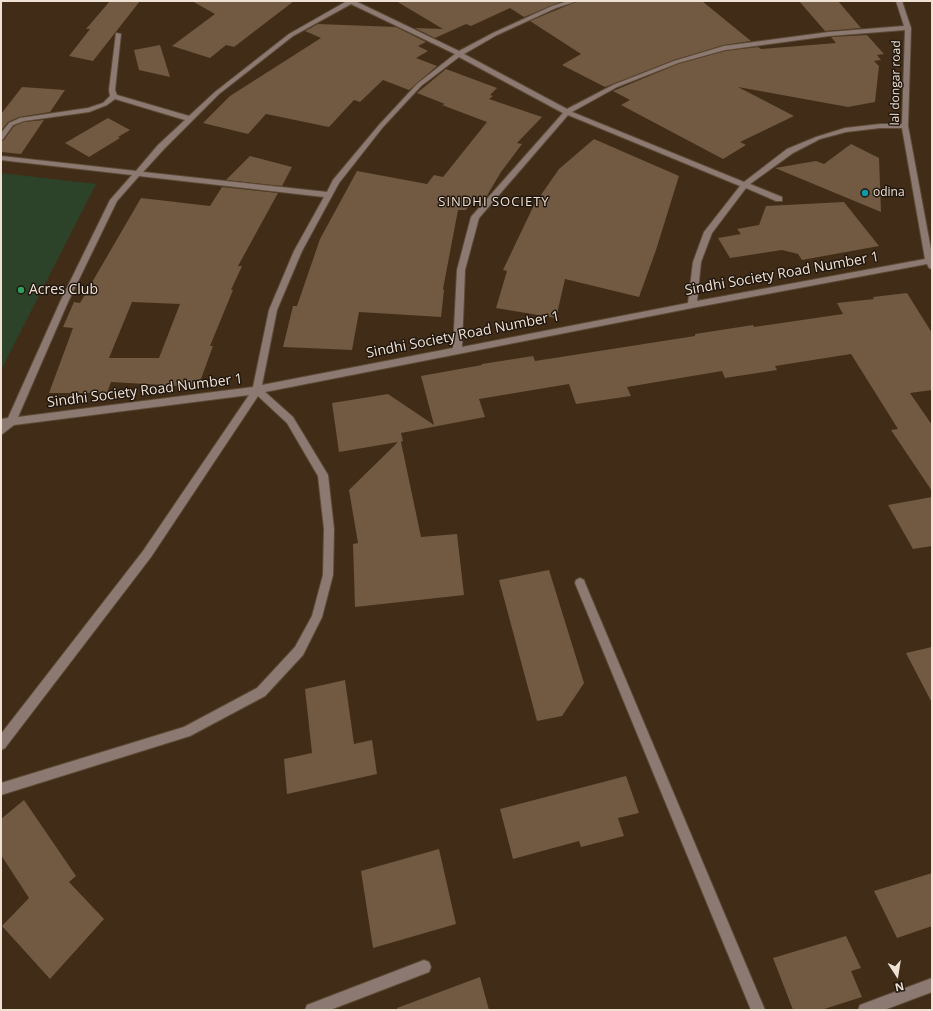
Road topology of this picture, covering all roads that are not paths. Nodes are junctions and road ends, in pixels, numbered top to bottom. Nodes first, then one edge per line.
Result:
1 (350, 1) edge
2 (574, 1) edge
3 (899, 1) edge
4 (908, 28) junction
5 (118, 34) dead end
6 (459, 54) junction
7 (114, 96) junction
8 (567, 112) junction
9 (190, 119) junction
10 (905, 126) junction
11 (1, 138) edge
12 (1, 158) edge
13 (137, 174) junction
14 (744, 185) junction
15 (329, 195) junction
16 (779, 199) dead end
17 (930, 264) edge
18 (692, 304) junction
19 (457, 351) junction
20 (257, 390) junction
21 (6, 423) edge
22 (1, 431) edge
23 (580, 583) dead end
24 (1, 744) edge
25 (1, 789) edge
26 (424, 967) dead end
27 (932, 985) edge
28 (312, 1010) edge
29 (758, 1010) edge
30 (865, 1010) edge

1 - 6 street
1 - 9 street
2 - 6 street
3 - 4 street, lal dongar road
4 - 8 street
4 - 10 street, lal dongar road
5 - 7 street
6 - 8 street
6 - 15 street
7 - 9 street
7 - 11 street
8 - 14 street
8 - 19 street
9 - 13 street
10 - 14 street
10 - 17 street, lal dongar road
12 - 13 street
13 - 15 street
13 - 21 street
14 - 16 street
14 - 18 street
15 - 20 street
17 - 18 street, Sindhi Society Road Number 1
18 - 19 street, Sindhi Society Road Number 1
19 - 20 street, Sindhi Society Road Number 1
20 - 21 street, Sindhi Society Road Number 1
20 - 24 street
20 - 25 street
21 - 22 street
23 - 29 street
26 - 28 street
27 - 30 street

